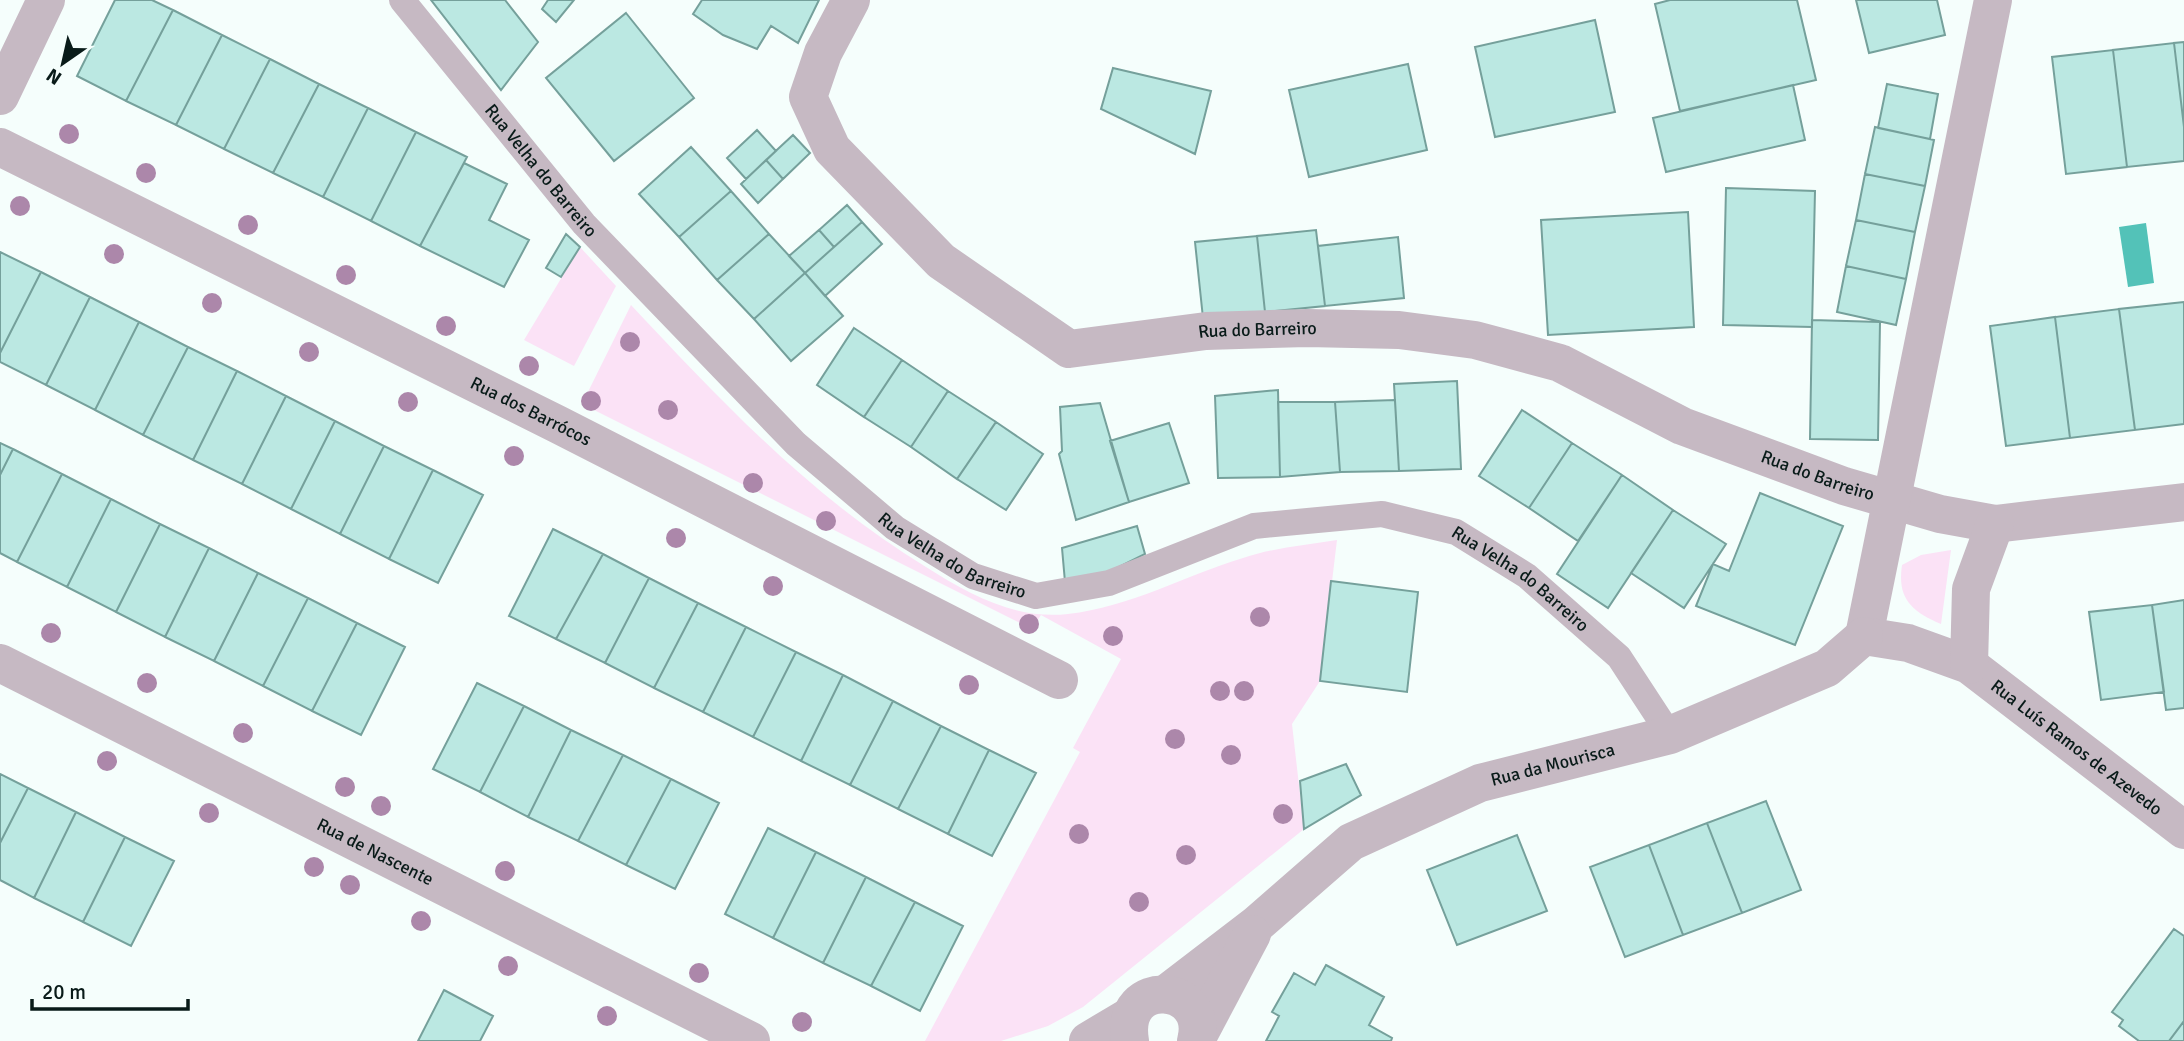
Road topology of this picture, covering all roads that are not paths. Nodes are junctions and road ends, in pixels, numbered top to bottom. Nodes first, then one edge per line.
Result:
1 (46, 0) edge
2 (402, 0) edge
3 (851, 0) edge
4 (1993, 0) edge
5 (0, 96) edge
6 (0, 147) edge
7 (1893, 499) junction
8 (2184, 502) edge
9 (1995, 524) junction
10 (1864, 636) junction
11 (0, 663) edge
12 (1969, 665) junction
13 (1059, 680) dead end
14 (1670, 735) junction
15 (2184, 830) edge
16 (1257, 924) junction
17 (1167, 993) junction
18 (1130, 1028) edge
19 (1196, 1039) edge
20 (751, 1041) edge
21 (1088, 1041) edge

1 - 5 street
2 - 14 lane, Rua Velha do Barreiro
3 - 7 street, Rua do Barreiro
4 - 7 street, Rua do Barreiro
6 - 13 street, Rua dos Barrócos
7 - 9 street
7 - 10 street, Rua do Barreiro
8 - 9 street
9 - 12 street
10 - 12 street, Rua Luís Ramos de Azevedo
10 - 14 street, Rua da Mourisca
11 - 20 street, Rua de Nascente
12 - 15 street, Rua Luís Ramos de Azevedo
14 - 16 street, Rua da Mourisca
16 - 17 street, Rua da Mourisca
16 - 19 street, Rua da Mourisca
17 - 18 street, Rua da Mourisca
17 - 19 street
18 - 21 street, Rua da Mourisca

